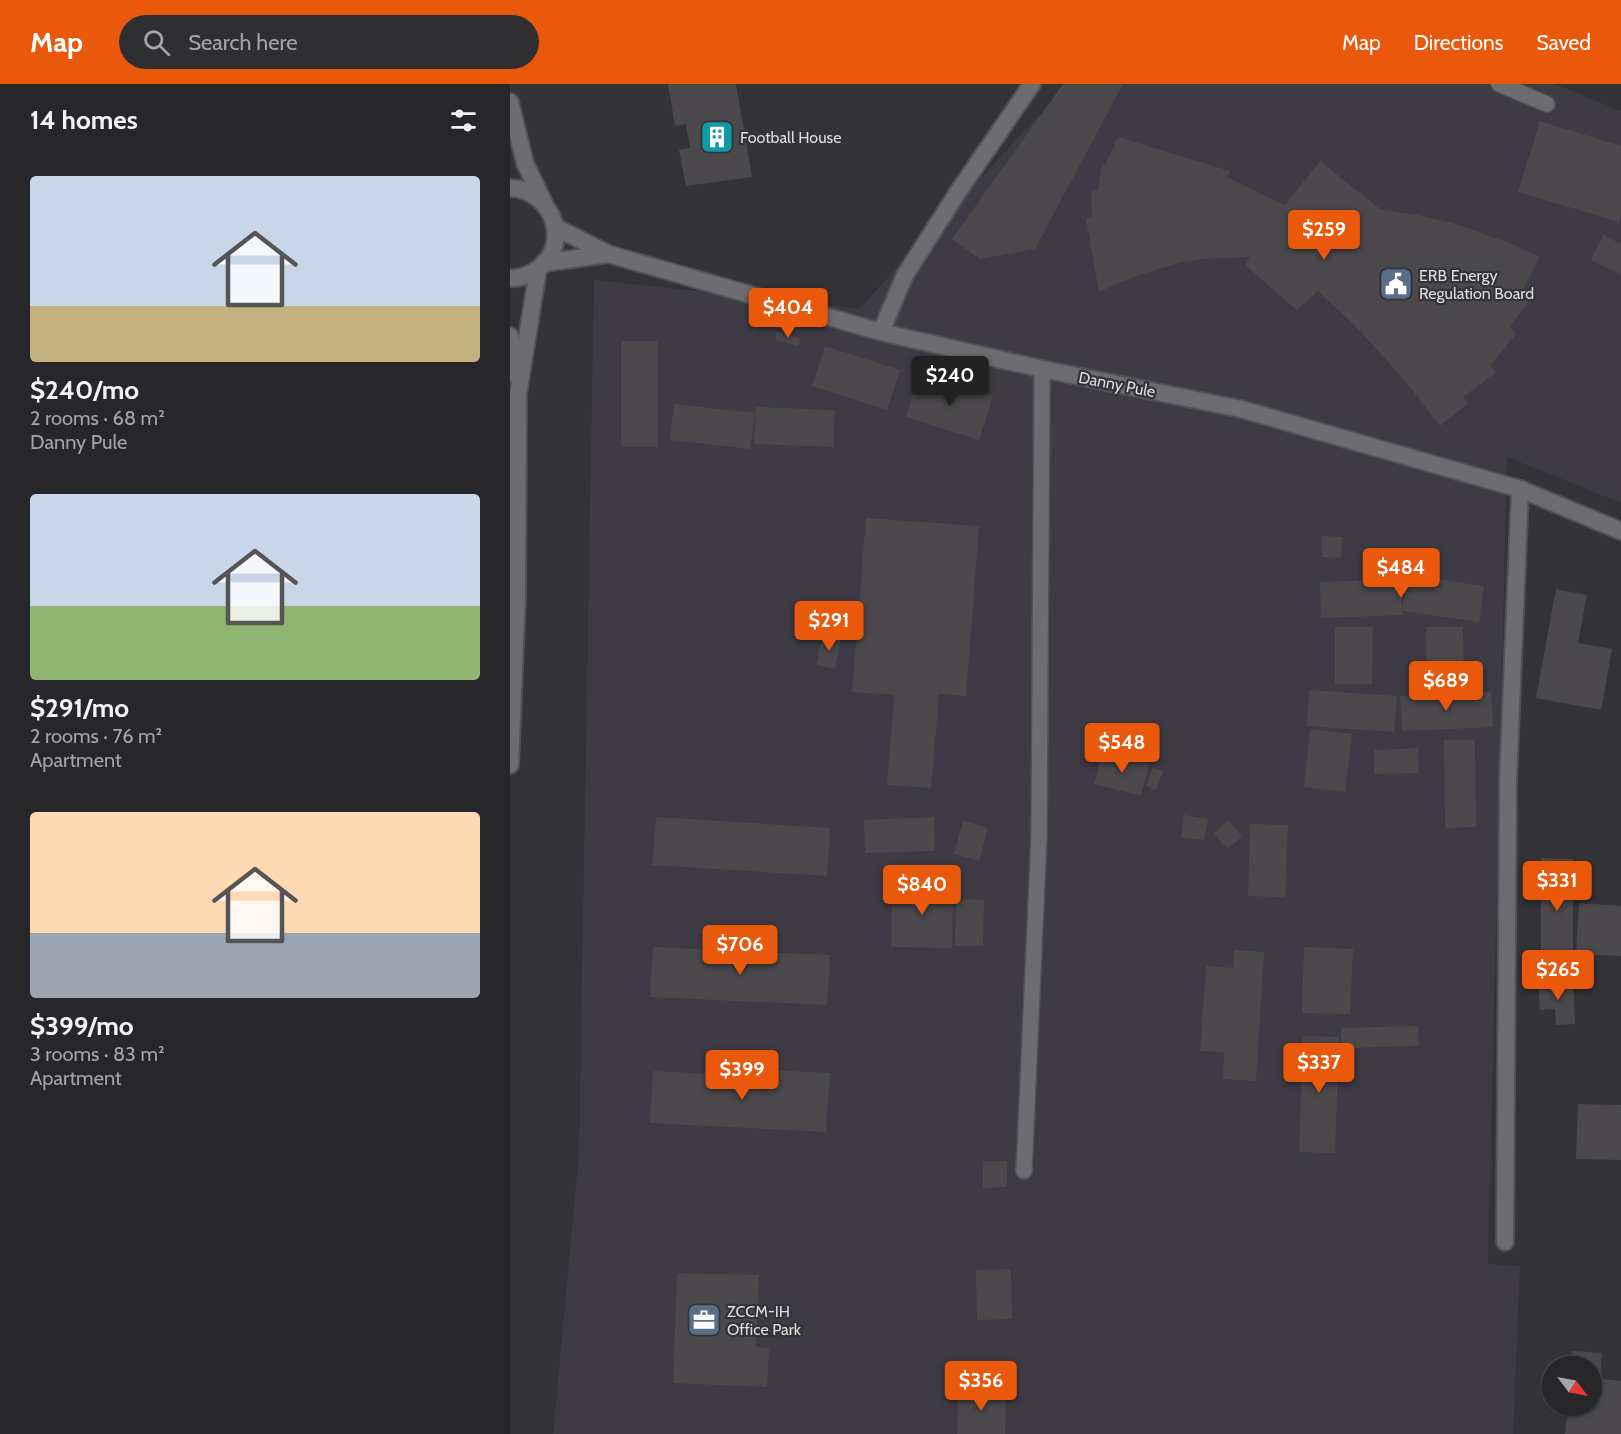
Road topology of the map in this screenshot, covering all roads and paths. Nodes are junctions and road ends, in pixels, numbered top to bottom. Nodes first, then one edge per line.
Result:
1 (1032, 84) edge
2 (1499, 84) edge
3 (510, 102) edge
4 (1547, 104) dead end
5 (510, 188) edge
6 (546, 205) junction
7 (555, 227) junction
8 (608, 254) junction
9 (541, 266) junction
10 (510, 278) edge
11 (881, 332) junction
12 (510, 336) edge
13 (1042, 369) junction
14 (518, 394) junction
15 (1520, 489) junction
16 (1621, 531) edge
17 (510, 765) edge
18 (1024, 1171) dead end
19 (1505, 1242) dead end

1 - 11 street
2 - 4 lane
3 - 6 street
5 - 6 street
6 - 7 street
7 - 8 street, Danny Pule
7 - 9 street
8 - 9 street, Danny Pule
8 - 11 street, Danny Pule
9 - 10 street, Danny Pule
9 - 14 street
11 - 13 street, Danny Pule
12 - 14 street
13 - 15 street, Danny Pule
13 - 18 lane
14 - 17 street
15 - 16 street, Danny Pule
15 - 19 street

